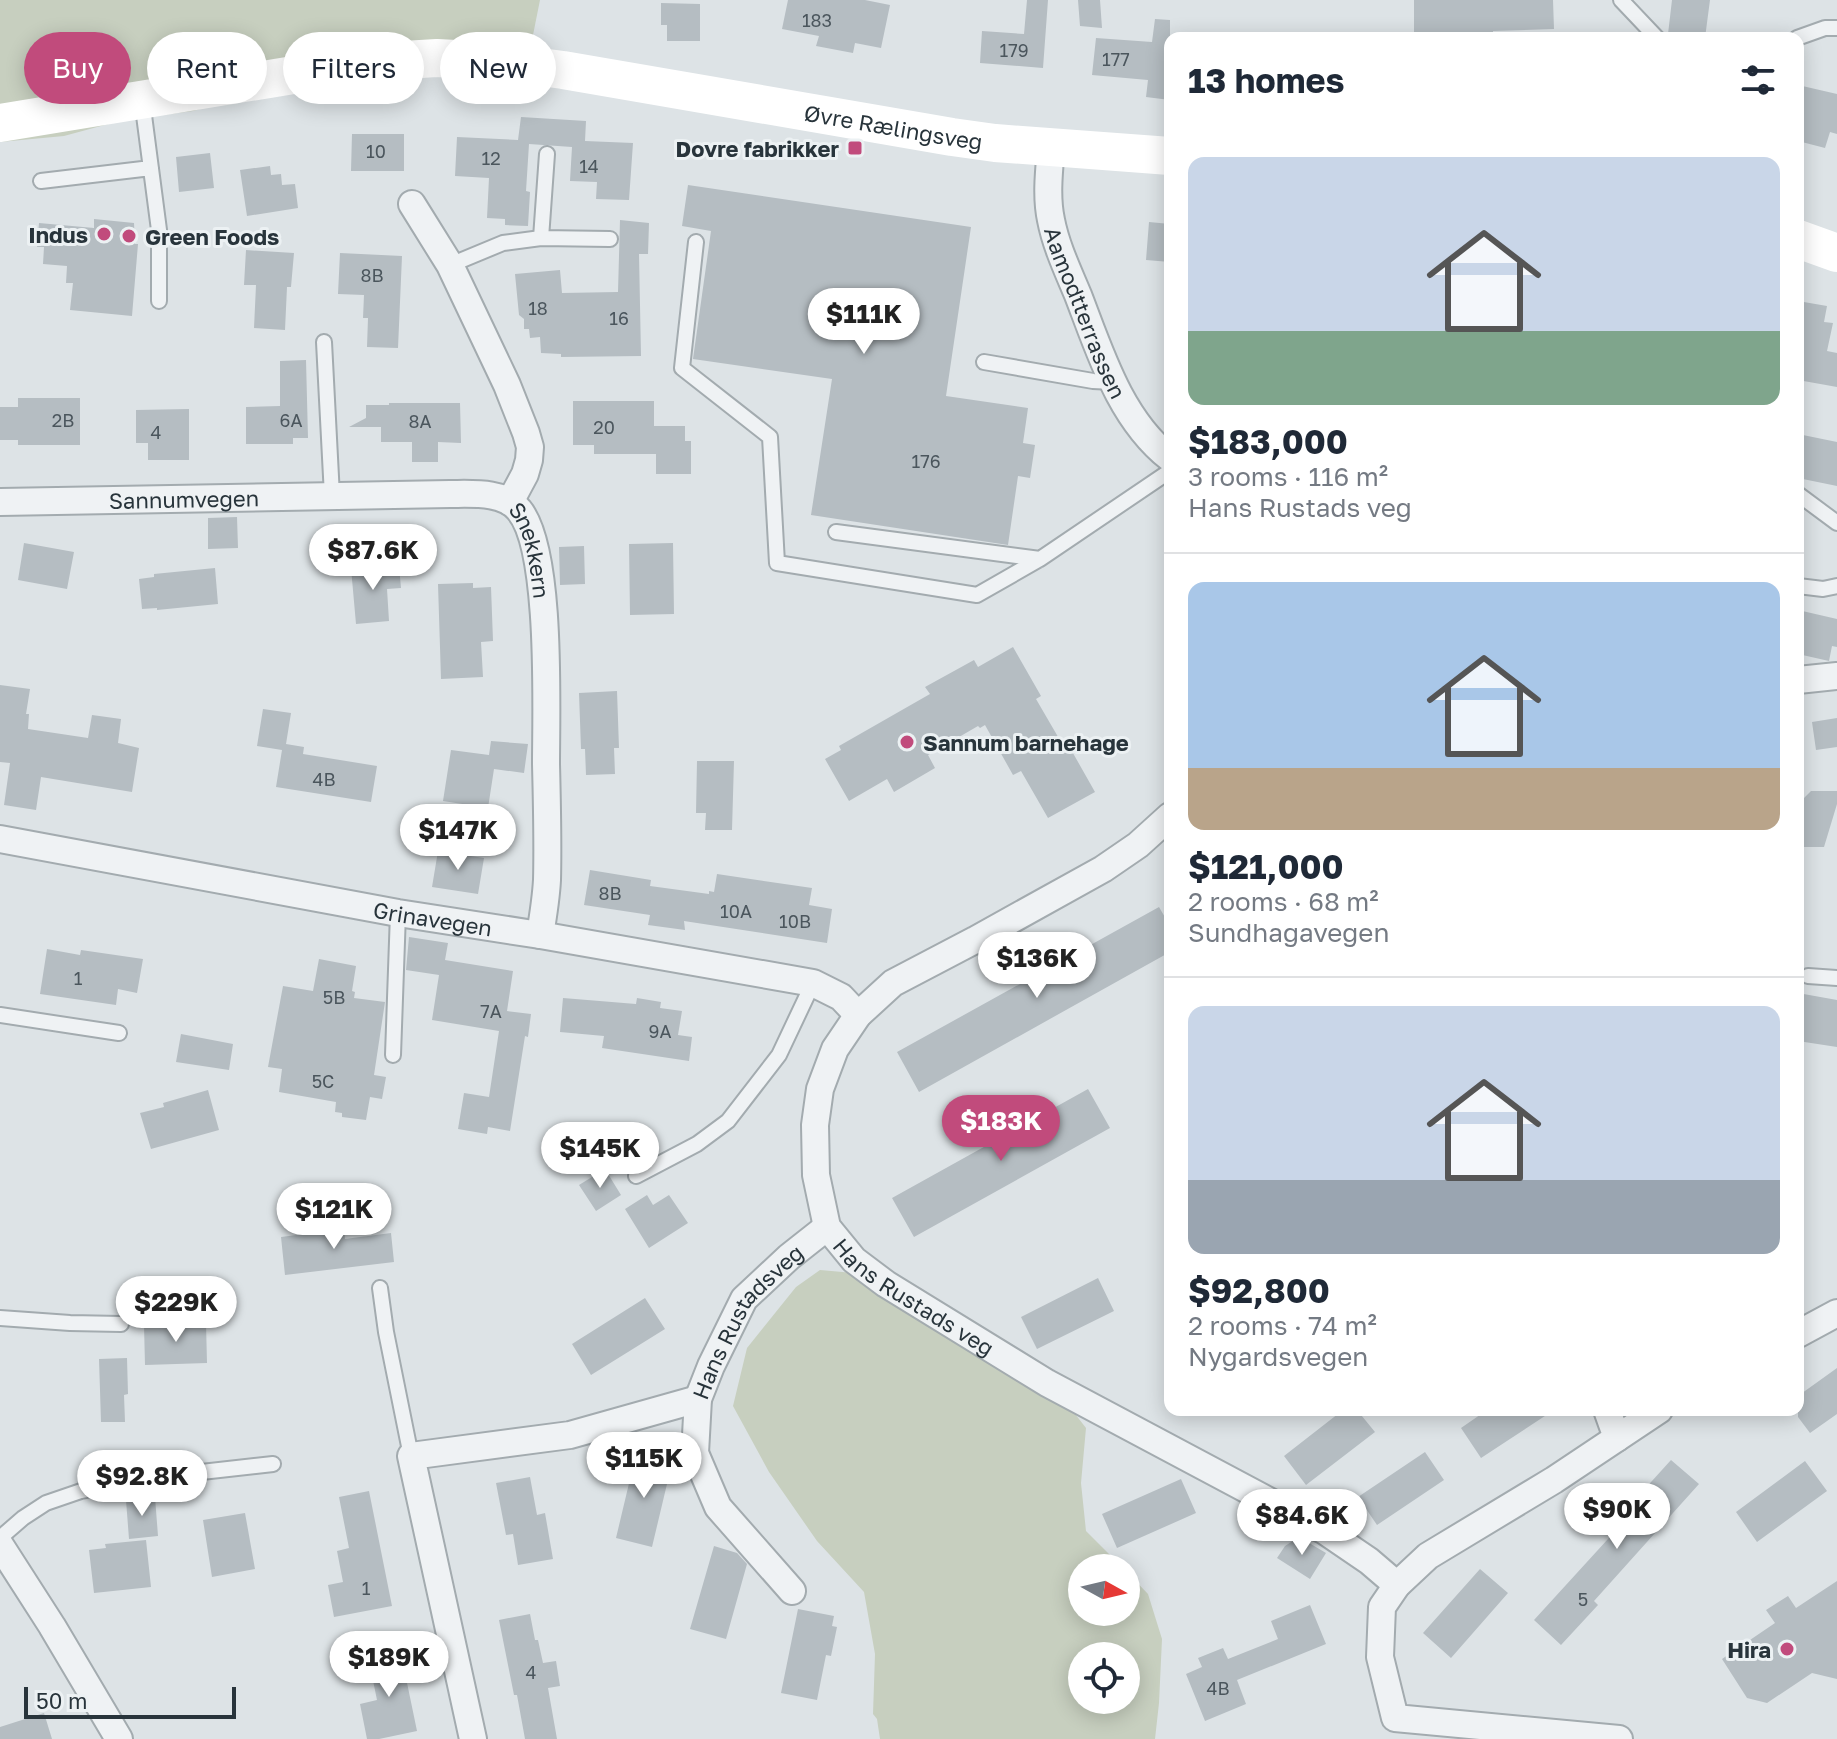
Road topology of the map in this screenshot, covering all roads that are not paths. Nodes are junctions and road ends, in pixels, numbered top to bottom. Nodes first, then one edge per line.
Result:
1 (1621, 0) edge
2 (1837, 28) edge
3 (1651, 32) edge
4 (1804, 36) edge
5 (142, 99) junction
6 (0, 123) edge
7 (1051, 147) junction
8 (547, 154) dead end
9 (1164, 156) edge
10 (151, 168) junction
11 (41, 181) dead end
12 (412, 204) dead end
13 (541, 238) junction
14 (610, 239) dead end
15 (1804, 241) edge
16 (696, 242) dead end
17 (1837, 253) edge
18 (450, 265) junction
19 (159, 301) dead end
20 (324, 342) dead end
21 (984, 362) dead end
22 (1113, 382) junction
23 (1164, 452) edge
24 (1164, 475) edge
25 (332, 496) junction
26 (1804, 498) edge
27 (0, 502) edge
28 (510, 502) junction
29 (1837, 523) edge
30 (836, 532) dead end
31 (1040, 559) junction
32 (1837, 586) edge
33 (1804, 587) edge
34 (1837, 676) edge
35 (1804, 679) edge
36 (1164, 821) edge
37 (0, 839) edge
38 (398, 913) junction
39 (540, 935) junction
40 (1808, 976) dead end
41 (1837, 978) edge
42 (813, 983) junction
43 (0, 1015) edge
44 (858, 1015) junction
45 (119, 1033) dead end
46 (393, 1055) dead end
47 (636, 1176) dead end
48 (827, 1227) junction
49 (380, 1288) dead end
50 (1837, 1313) edge
51 (0, 1318) edge
52 (121, 1324) dead end
53 (1804, 1331) edge
54 (698, 1399) junction
55 (1609, 1416) edge
56 (1650, 1416) edge
57 (1617, 1438) junction
58 (411, 1456) junction
59 (273, 1464) dead end
60 (0, 1538) edge
61 (0, 1545) edge
62 (1397, 1585) junction
63 (792, 1591) dead end
64 (119, 1739) edge
65 (473, 1739) edge
66 (1619, 1739) edge

1 - 3 lane
2 - 4 lane
5 - 6 main road, Øvre Rælingsveg
5 - 7 main road, Øvre Rælingsveg
5 - 10 lane
7 - 9 main road, Øvre Rælingsveg
7 - 22 street, Aamodtterrassen
8 - 13 lane
10 - 11 lane
10 - 19 lane
12 - 18 street, Snekkern
13 - 14 lane
13 - 18 lane
15 - 17 main road
16 - 31 lane
18 - 28 street, Snekkern
20 - 25 lane
21 - 22 lane
22 - 23 street, Aamodtterrassen
24 - 31 lane
25 - 27 street, Sannumvegen
25 - 28 street, Sannumvegen
26 - 29 lane
28 - 39 street, Snekkern
30 - 31 lane
32 - 33 lane
34 - 35 street
36 - 44 street, Hans Rustads veg
37 - 38 street, Grinavegen
38 - 39 street, Grinavegen
38 - 46 lane
39 - 42 street, Grinavegen
40 - 41 lane
42 - 44 street, Grinavegen
42 - 47 lane
43 - 45 lane
44 - 48 street, Hans Rustads veg
48 - 54 street, Hans Rustadsveg
48 - 62 street, Hans Rustads veg
49 - 58 lane
50 - 53 street
51 - 52 lane
54 - 58 street
54 - 63 street, Hans Rustadsveg
55 - 57 street
56 - 57 street
57 - 62 street
58 - 65 street
59 - 60 lane
61 - 64 street
62 - 66 street

